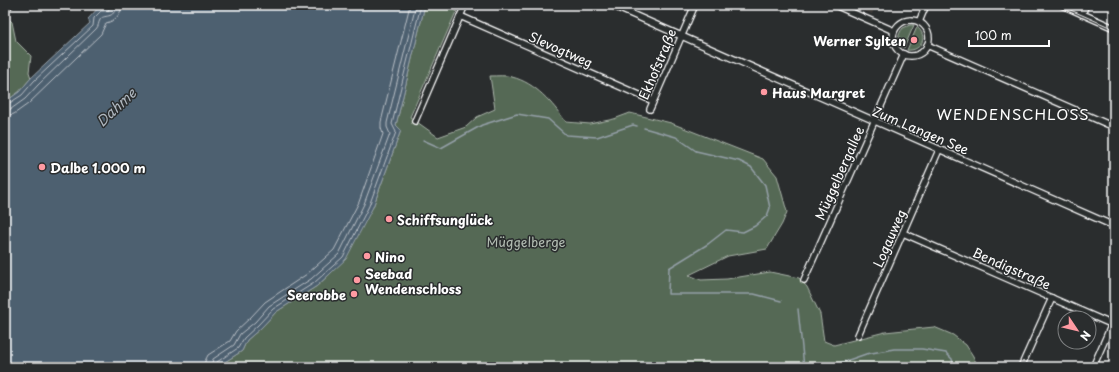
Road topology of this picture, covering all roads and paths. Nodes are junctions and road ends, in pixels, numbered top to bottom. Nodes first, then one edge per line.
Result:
1 (10, 5) edge
2 (465, 5) edge
3 (611, 5) edge
4 (695, 5) edge
5 (835, 5) edge
6 (926, 5) edge
7 (1062, 5) edge
8 (1086, 5) edge
9 (5, 9) edge
10 (1082, 14) junction
11 (460, 16) junction
12 (919, 22) junction
13 (1114, 28) edge
14 (894, 31) junction
15 (681, 36) junction
16 (927, 45) junction
17 (904, 54) junction
18 (653, 101) junction
19 (650, 109) dead end
20 (415, 121) dead end
21 (874, 121) junction
22 (1114, 127) edge
23 (939, 150) junction
24 (1114, 226) edge
25 (903, 233) junction
26 (804, 280) dead end
27 (1052, 298) junction
28 (1113, 322) edge
29 (858, 336) dead end
30 (1021, 367) edge
31 (1093, 367) edge

1 - 9 street
2 - 11 street
3 - 15 street, Zum Langen See
4 - 15 street, Ekhofstraße
5 - 14 street
6 - 12 street
7 - 10 street
8 - 10 street
10 - 13 street
11 - 18 street, Slevogtweg
11 - 20 street
12 - 14 street
12 - 16 street
14 - 17 street
15 - 18 street, Ekhofstraße
15 - 21 street, Zum Langen See
16 - 17 street
16 - 22 street
17 - 21 street, Müggelbergallee
18 - 19 street, Ekhofstraße
21 - 23 street, Zum Langen See
21 - 26 street, Müggelbergallee
23 - 24 street, Zum Langen See
23 - 25 street, Logauweg
25 - 27 street, Bendigstraße
25 - 29 street, Logauweg
27 - 28 street, Bendigstraße
27 - 30 street
28 - 31 street

